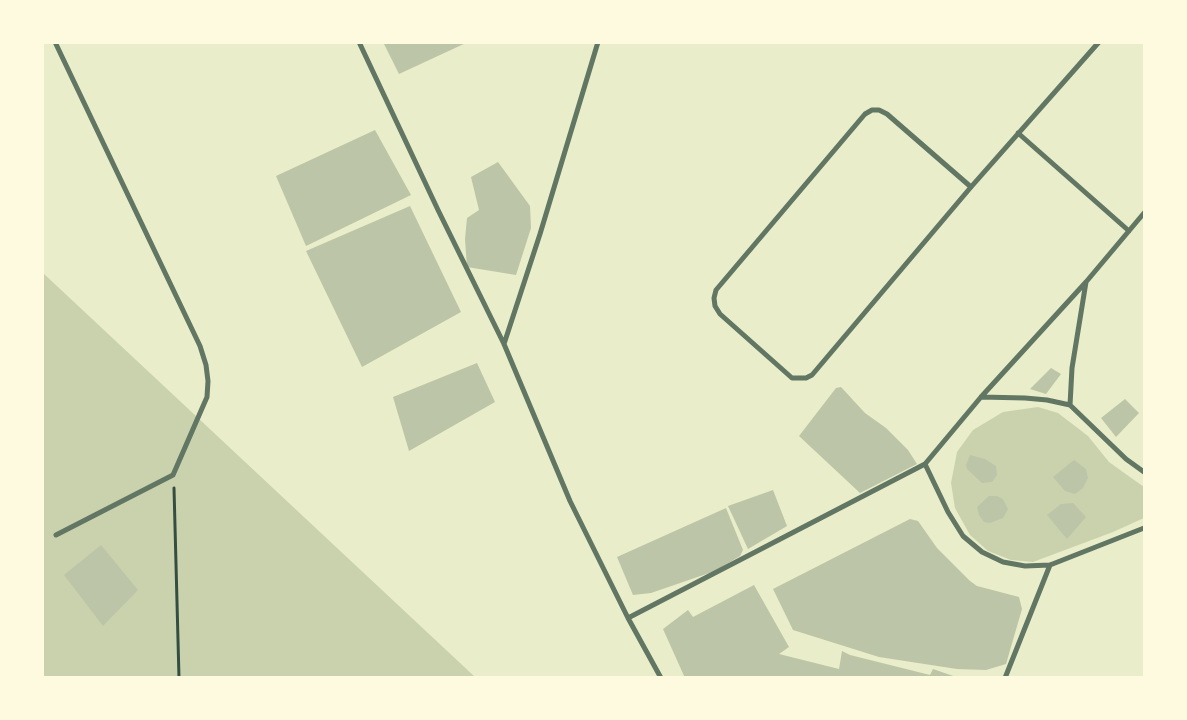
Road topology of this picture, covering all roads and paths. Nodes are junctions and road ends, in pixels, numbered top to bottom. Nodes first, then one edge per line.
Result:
1 (55, 42) edge
2 (359, 42) edge
3 (598, 42) edge
4 (1099, 42) edge
5 (1018, 134) junction
6 (971, 187) junction
7 (1144, 213) edge
8 (1129, 231) junction
9 (1086, 282) junction
10 (504, 344) junction
11 (982, 398) junction
12 (1070, 405) junction
13 (925, 464) junction
14 (1144, 472) edge
15 (173, 475) junction
16 (1144, 528) edge
17 (56, 535) dead end
18 (1050, 565) junction
19 (628, 618) junction
20 (179, 678) edge
21 (661, 678) edge
22 (1005, 678) edge

1 - 15 street
2 - 10 street
3 - 10 street
4 - 5 street
5 - 6 street
5 - 8 street
6 - 6 street
7 - 8 street
8 - 9 street
9 - 11 street
9 - 12 street
10 - 19 street
11 - 12 street
11 - 13 street
12 - 14 street
13 - 18 street
13 - 19 street
15 - 17 street
15 - 20 path
16 - 18 street
18 - 22 street
19 - 21 street

